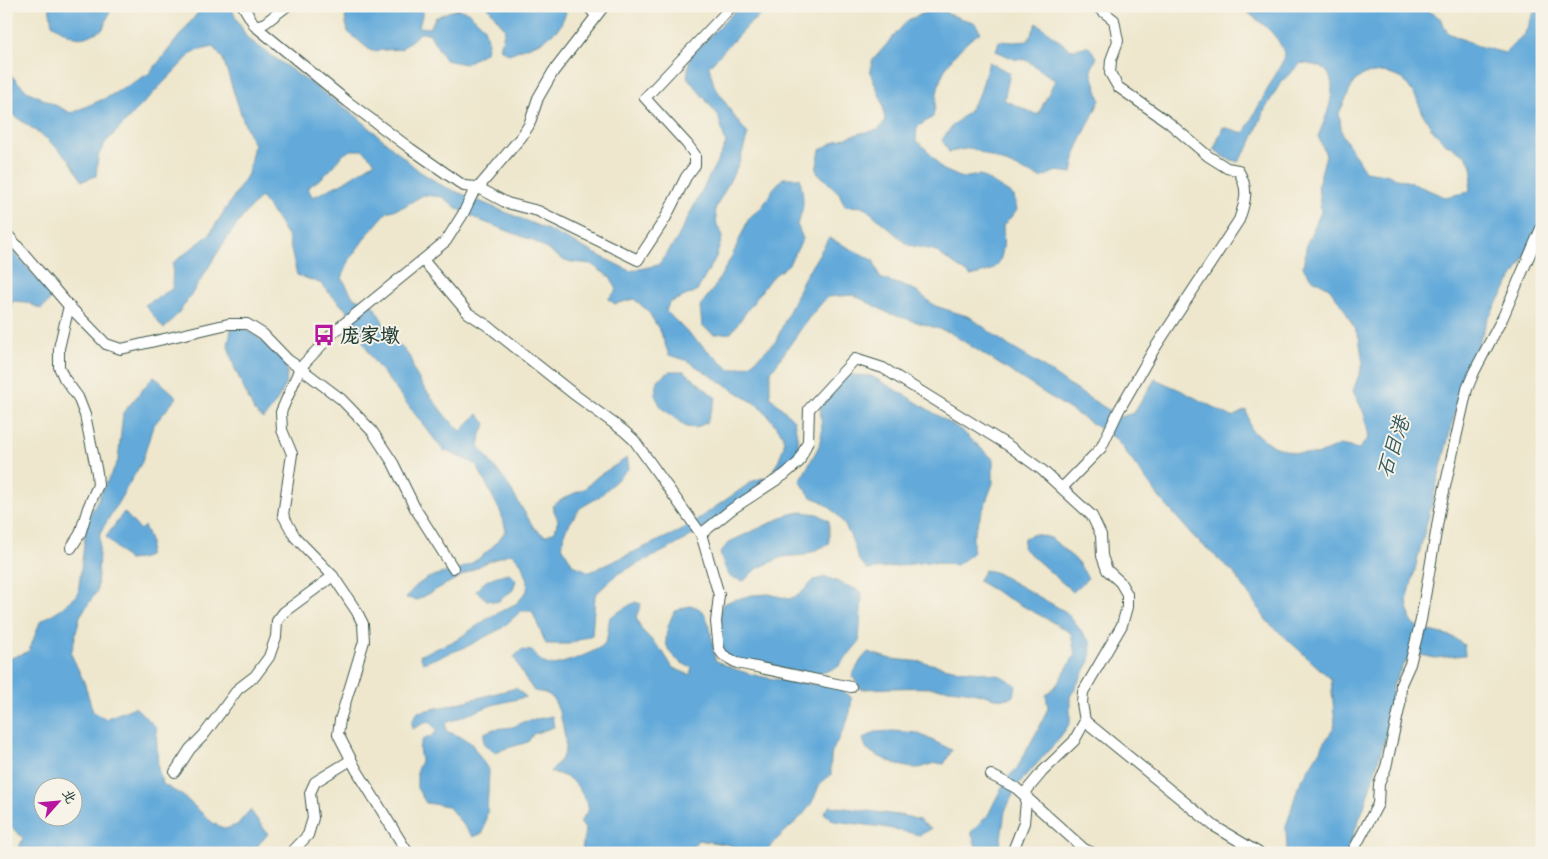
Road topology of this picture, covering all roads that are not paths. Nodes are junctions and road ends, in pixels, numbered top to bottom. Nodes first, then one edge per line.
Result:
1 (243, 6) edge
2 (287, 6) edge
3 (588, 6) edge
4 (604, 6) edge
5 (732, 6) edge
6 (1096, 6) edge
7 (596, 16) junction
8 (255, 26) junction
9 (474, 191) junction
10 (1542, 226) edge
11 (6, 233) edge
12 (423, 260) junction
13 (69, 306) junction
14 (300, 368) junction
15 (1062, 488) junction
16 (701, 534) junction
17 (71, 548) dead end
18 (453, 568) dead end
19 (333, 576) junction
20 (851, 687) dead end
21 (1085, 721) junction
22 (351, 760) junction
23 (174, 772) dead end
24 (991, 775) dead end
25 (1026, 797) junction
26 (290, 853) edge
27 (410, 853) edge
28 (1012, 853) edge
29 (1094, 853) edge
30 (1259, 853) edge
31 (1352, 853) edge

1 - 8 street
2 - 8 street
3 - 7 street
4 - 7 street
5 - 9 street
6 - 15 street
7 - 9 street
8 - 9 street
9 - 12 street
10 - 31 street
11 - 13 street
12 - 14 street
12 - 16 street
13 - 14 street
13 - 17 street
14 - 18 street
14 - 19 street
15 - 16 street
15 - 21 street
16 - 20 street
19 - 22 street
19 - 23 street
21 - 25 street
21 - 30 street
22 - 26 street
22 - 27 street
24 - 25 street
25 - 28 street
25 - 29 street

